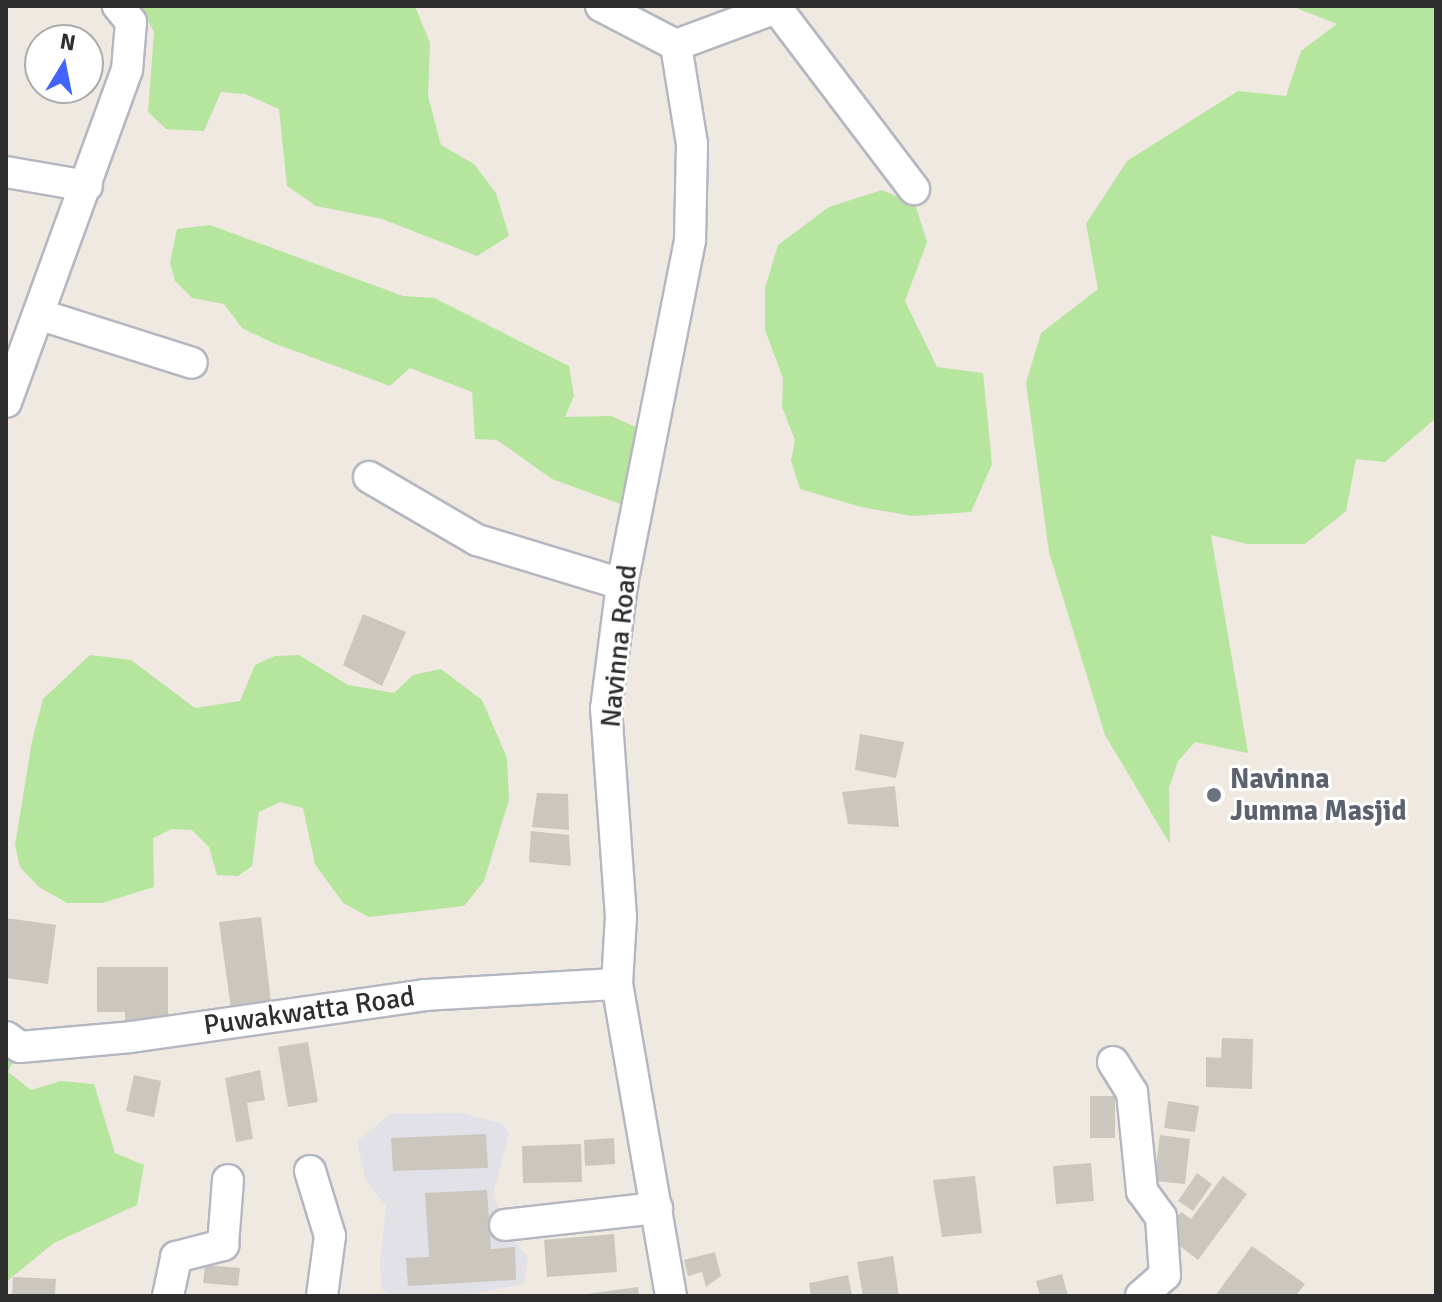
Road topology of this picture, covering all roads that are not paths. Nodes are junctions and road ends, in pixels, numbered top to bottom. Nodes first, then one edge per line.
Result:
1 (118, 6) edge
2 (601, 6) edge
3 (776, 7) edge
4 (676, 45) junction
5 (6, 172) edge
6 (87, 186) junction
7 (914, 189) dead end
8 (41, 315) junction
9 (192, 363) dead end
10 (6, 402) edge
11 (369, 477) dead end
12 (622, 584) junction
13 (617, 984) junction
14 (6, 1037) edge
15 (1113, 1062) dead end
16 (310, 1171) dead end
17 (228, 1180) dead end
18 (657, 1208) junction
19 (505, 1225) dead end
20 (168, 1296) edge
21 (322, 1296) edge
22 (671, 1296) edge
23 (1141, 1296) edge

1 - 6 street
2 - 4 street
3 - 4 street
3 - 7 street
4 - 12 street, Navinna Road
5 - 6 street
6 - 8 street
8 - 9 street
8 - 10 street
11 - 12 street
12 - 13 street, Navinna Road
13 - 14 street, Puwakwatta Road
13 - 18 street, Navinna Road
15 - 23 street
16 - 21 street
17 - 20 street
18 - 19 street
18 - 22 street, Navinna Road

